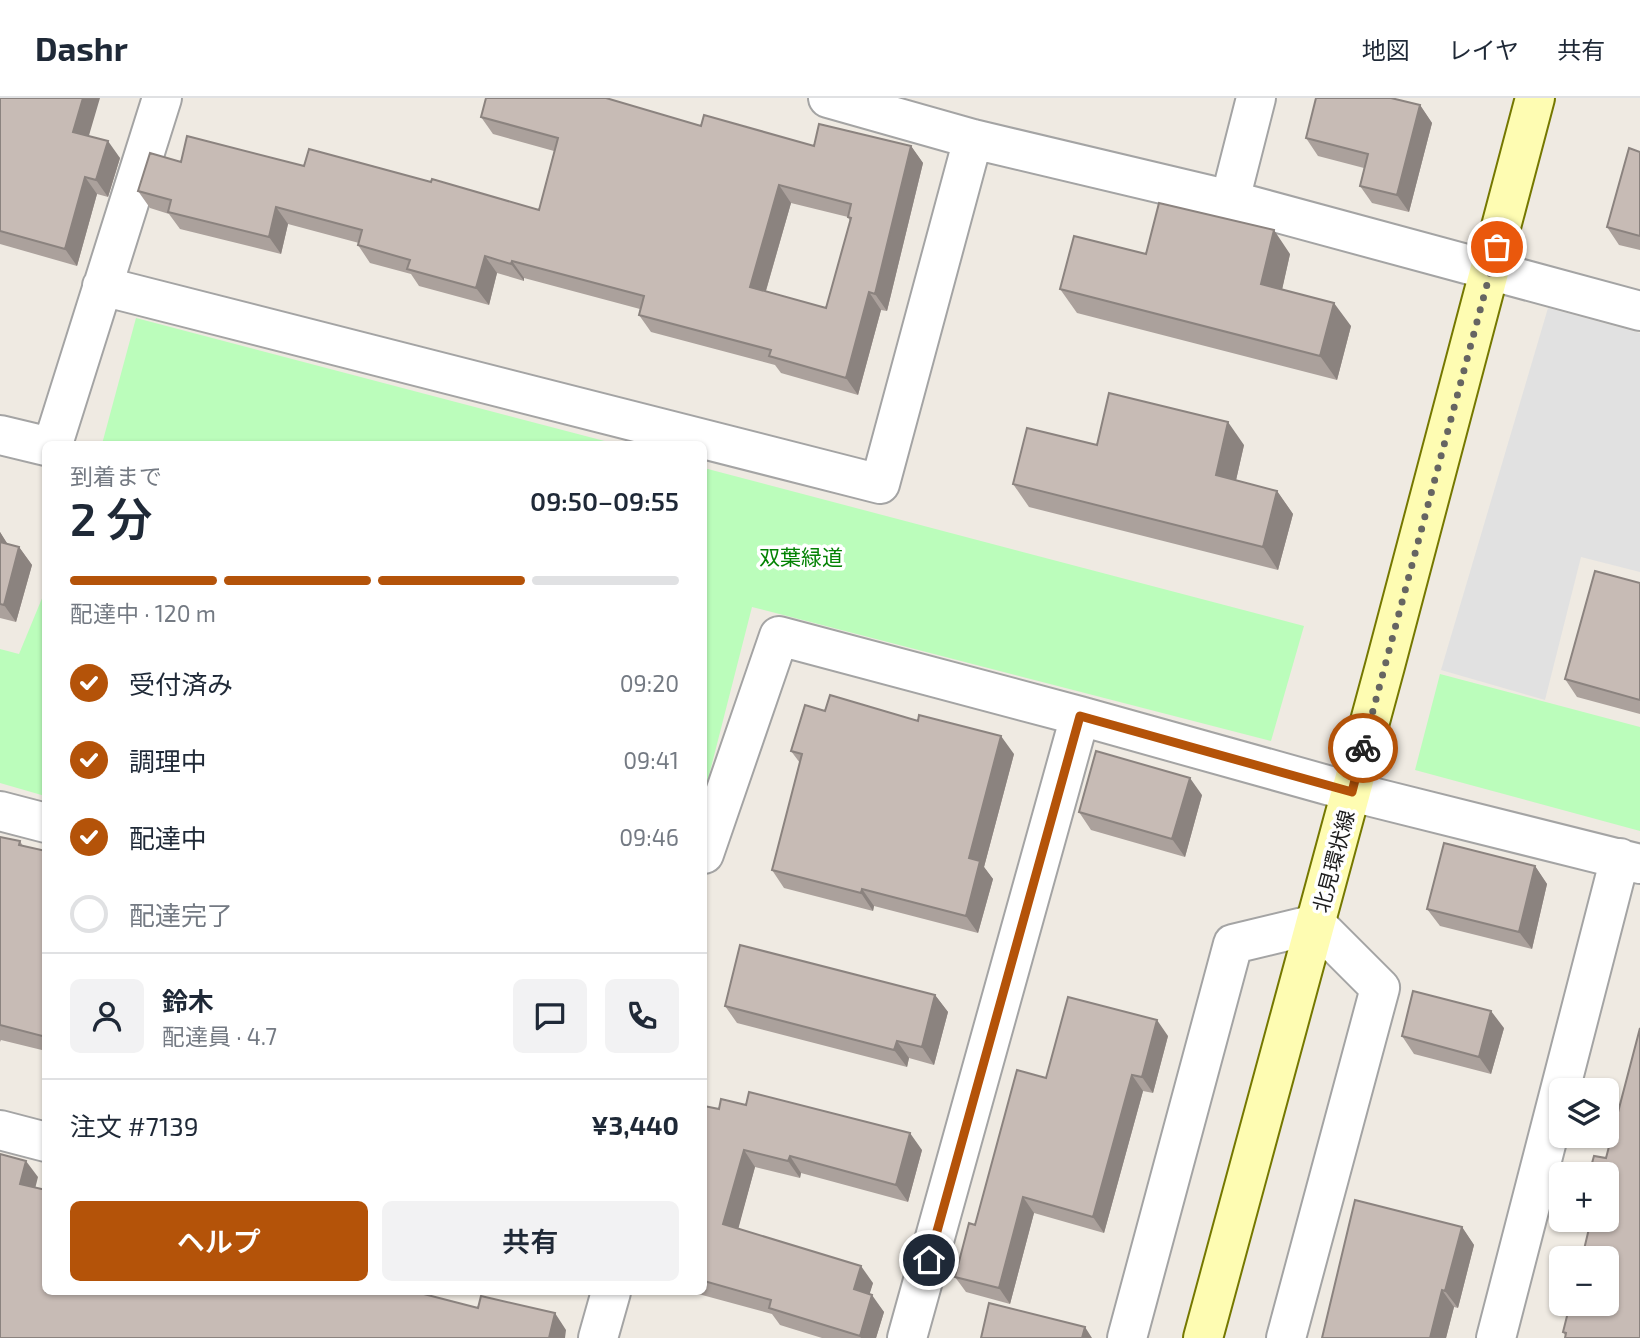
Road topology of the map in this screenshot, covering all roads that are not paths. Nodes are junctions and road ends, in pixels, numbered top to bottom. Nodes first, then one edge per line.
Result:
1 (162, 98) edge
2 (828, 98) edge
3 (1256, 98) edge
4 (1535, 98) edge
5 (973, 139) junction
6 (1230, 200) junction
7 (1490, 272) junction
8 (102, 286) junction
9 (1640, 311) edge
10 (0, 435) edge
11 (54, 441) edge
12 (42, 445) edge
13 (1080, 716) junction
14 (1352, 792) junction
15 (0, 811) edge
16 (42, 822) edge
17 (707, 845) edge
18 (1630, 861) edge
19 (1316, 924) junction
20 (0, 1130) edge
21 (42, 1141) edge
22 (608, 1295) edge
23 (598, 1338) edge
24 (907, 1338) edge
25 (1127, 1338) edge
26 (1203, 1338) edge
27 (1286, 1338) edge
28 (1496, 1338) edge

1 - 8 street
2 - 5 street
3 - 6 street
4 - 7 main road, 北見環状線
5 - 6 street
5 - 8 street
6 - 7 street
7 - 9 street
7 - 14 main road, 北見環状線
8 - 11 street
10 - 12 street
13 - 14 street
13 - 17 street
13 - 24 street
14 - 18 street
14 - 19 main road, 北見環状線
15 - 16 street
18 - 28 street
19 - 25 street
19 - 26 main road, 北見環状線
19 - 27 street
20 - 21 street
22 - 23 street

